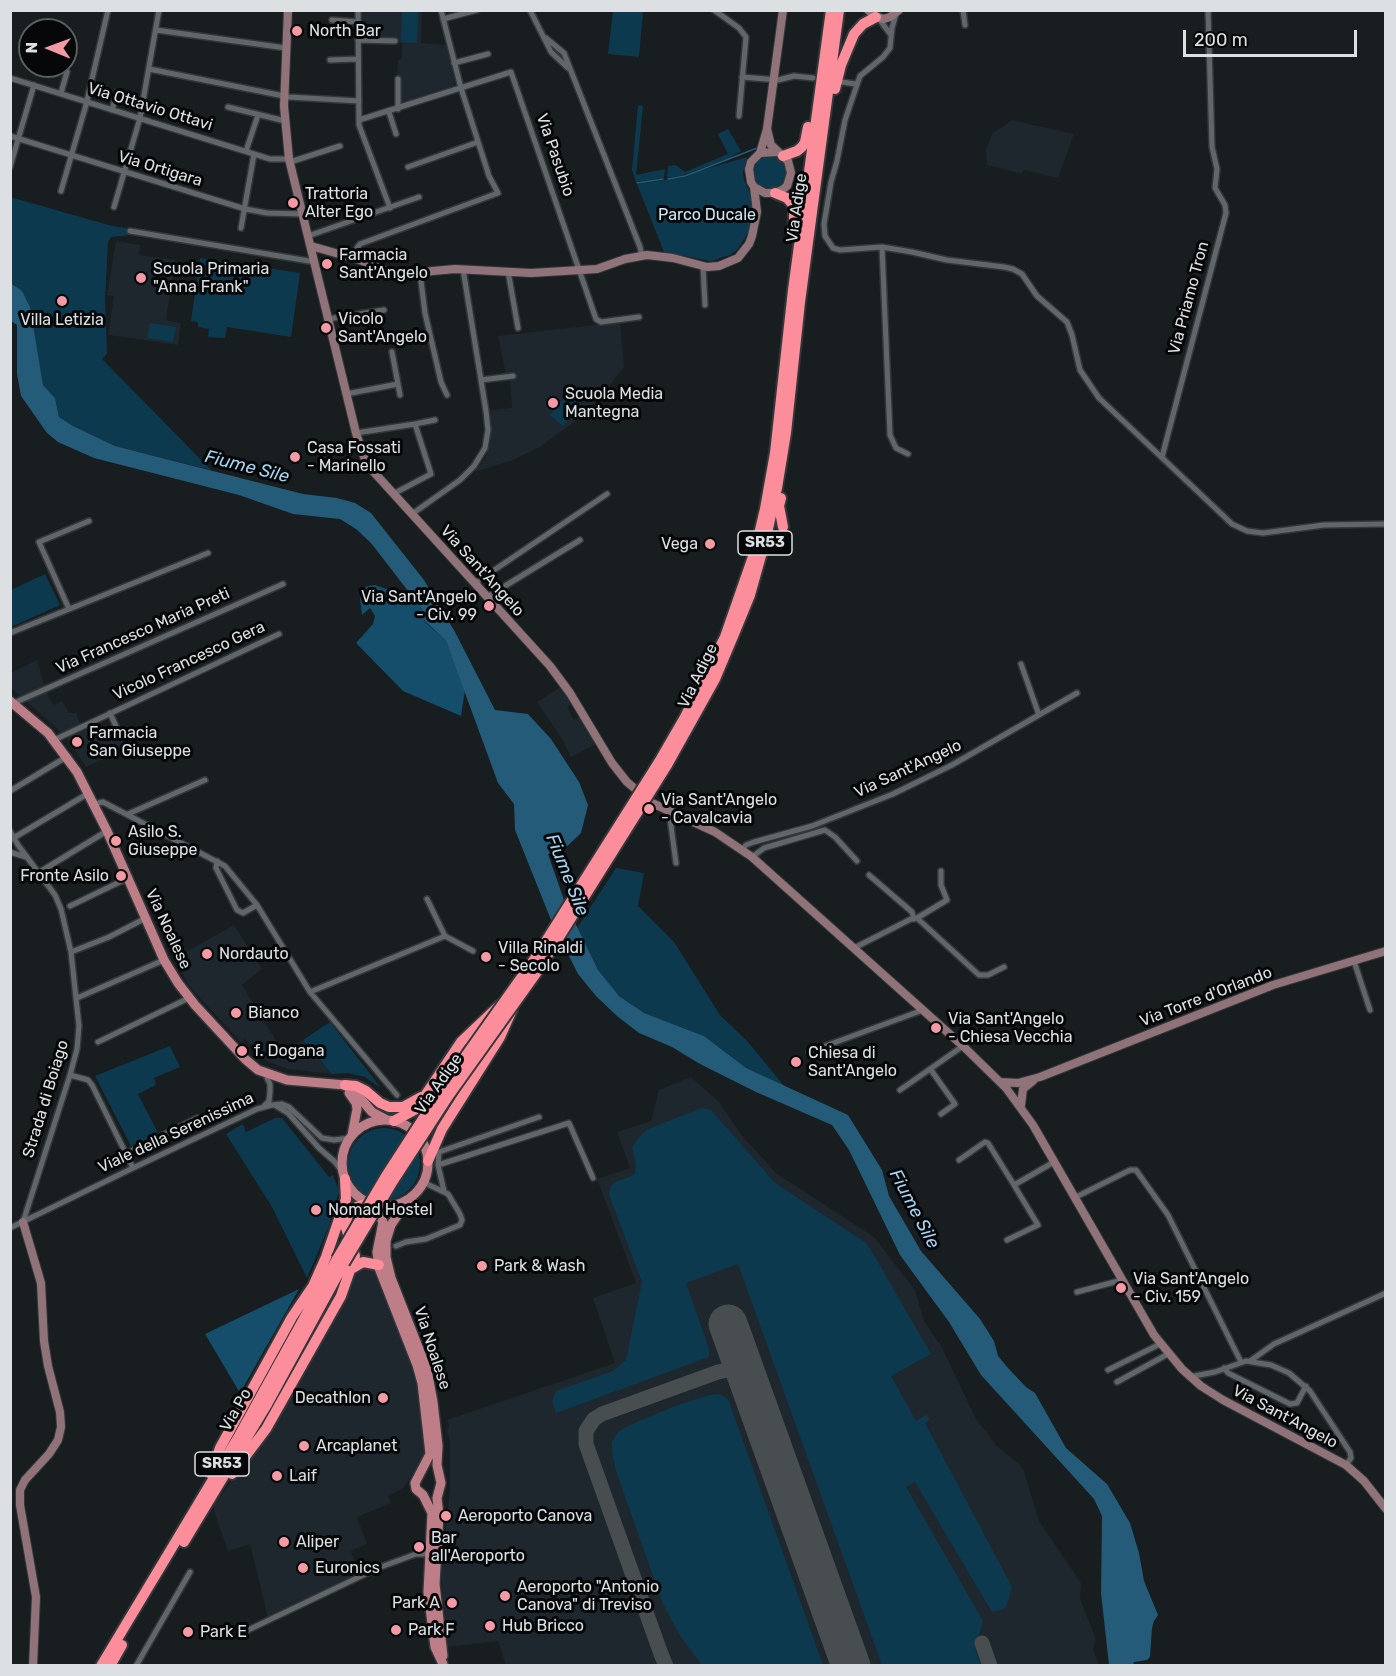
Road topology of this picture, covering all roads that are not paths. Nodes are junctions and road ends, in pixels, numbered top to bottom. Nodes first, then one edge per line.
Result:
1 (108, 10) edge
2 (159, 10) edge
3 (358, 10) edge
4 (441, 10) edge
5 (477, 10) edge
6 (530, 10) edge
7 (714, 10) edge
8 (783, 10) edge
9 (831, 10) edge
10 (839, 10) edge
11 (963, 10) edge
12 (1208, 10) edge
13 (285, 11) edge
14 (898, 12) edge
15 (874, 15) edge
16 (443, 19) junction
17 (332, 20) dead end
18 (358, 22) junction
19 (965, 25) dead end
20 (829, 27) junction
21 (156, 30) junction
22 (892, 37) junction
23 (358, 40) junction
24 (395, 41) dead end
25 (286, 48) junction
26 (488, 54) dead end
27 (358, 59) junction
28 (330, 60) dead end
29 (454, 63) junction
30 (149, 69) junction
31 (742, 77) junction
32 (10, 78) edge
33 (65, 78) edge
34 (399, 78) dead end
35 (813, 78) dead end
36 (774, 80) junction
37 (842, 82) dead end
38 (856, 84) junction
39 (34, 85) junction
40 (461, 88) junction
41 (117, 92) dead end
42 (61, 93) junction
43 (284, 95) junction
44 (359, 101) junction
45 (87, 102) junction
46 (228, 107) dead end
47 (398, 109) junction
48 (112, 110) junction
49 (389, 112) junction
50 (258, 115) junction
51 (739, 116) dead end
52 (140, 118) junction
53 (359, 120) junction
54 (285, 121) junction
55 (767, 129) junction
56 (396, 134) dead end
57 (10, 136) edge
58 (19, 139) junction
59 (478, 142) junction
60 (340, 146) dead end
61 (246, 151) junction
62 (760, 153) junction
63 (254, 154) junction
64 (780, 154) junction
65 (72, 156) junction
66 (290, 160) junction
67 (10, 167) edge
68 (408, 167) dead end
69 (125, 172) junction
70 (754, 187) junction
71 (61, 191) dead end
72 (773, 193) junction
73 (419, 197) dead end
74 (114, 207) dead end
75 (390, 208) junction
76 (245, 209) junction
77 (757, 212) junction
78 (303, 214) junction
79 (241, 228) dead end
80 (130, 231) dead end
81 (308, 236) junction
82 (809, 237) junction
83 (311, 246) junction
84 (882, 247) junction
85 (642, 256) junction
86 (360, 260) junction
87 (315, 262) junction
88 (704, 266) junction
89 (463, 269) junction
90 (580, 270) junction
91 (508, 271) junction
92 (420, 273) junction
93 (793, 290) junction
94 (705, 305) dead end
95 (384, 310) dead end
96 (639, 317) dead end
97 (328, 320) junction
98 (518, 328) dead end
99 (392, 352) dead end
100 (513, 376) dead end
101 (481, 380) junction
102 (398, 384) junction
103 (346, 394) junction
104 (400, 395) dead end
105 (447, 395) dead end
106 (435, 420) dead end
107 (414, 423) junction
108 (356, 433) junction
109 (783, 448) junction
110 (908, 454) dead end
111 (1162, 457) junction
112 (393, 494) junction
113 (608, 494) dead end
114 (412, 514) junction
115 (89, 521) dead end
116 (1386, 524) edge
117 (783, 527) dead end
118 (580, 540) dead end
119 (208, 553) dead end
120 (736, 577) dead end
121 (475, 583) junction
122 (283, 584) dead end
123 (487, 597) junction
124 (69, 609) junction
125 (10, 633) edge
126 (279, 634) dead end
127 (719, 650) junction
128 (1021, 664) dead end
129 (1077, 693) dead end
130 (12, 702) edge
131 (110, 712) junction
132 (1039, 715) junction
133 (120, 735) dead end
134 (54, 740) junction
135 (68, 756) junction
136 (663, 764) junction
137 (205, 780) dead end
138 (10, 791) edge
139 (89, 793) junction
140 (94, 804) junction
141 (669, 811) junction
142 (128, 814) junction
143 (10, 831) edge
144 (107, 831) junction
145 (13, 842) edge
146 (742, 849) junction
147 (10, 852) edge
148 (752, 857) junction
149 (27, 858) junction
150 (217, 861) junction
151 (857, 861) dead end
152 (676, 863) dead end
153 (941, 871) dead end
154 (38, 873) junction
155 (869, 874) dead end
156 (128, 878) junction
157 (427, 899) dead end
158 (257, 905) junction
159 (70, 906) dead end
160 (146, 918) junction
161 (915, 918) junction
162 (445, 936) junction
163 (854, 948) junction
164 (473, 951) dead end
165 (1386, 951) edge
166 (70, 952) junction
167 (164, 960) junction
168 (1354, 961) junction
169 (1004, 967) dead end
170 (310, 992) junction
171 (77, 998) junction
172 (189, 998) junction
173 (512, 1000) junction
174 (923, 1010) junction
175 (1370, 1010) dead end
176 (98, 1042) dead end
177 (963, 1046) junction
178 (809, 1052) dead end
179 (258, 1070) junction
180 (931, 1070) junction
181 (70, 1075) junction
182 (267, 1078) junction
183 (1001, 1082) junction
184 (345, 1085) junction
185 (1021, 1085) junction
186 (900, 1090) dead end
187 (426, 1093) junction
188 (1011, 1094) junction
189 (397, 1095) dead end
190 (274, 1105) junction
191 (263, 1107) junction
192 (1021, 1107) junction
193 (940, 1114) dead end
194 (539, 1117) dead end
195 (197, 1118) dead end
196 (391, 1120) junction
197 (351, 1136) junction
198 (127, 1154) junction
199 (959, 1161) dead end
200 (1054, 1162) junction
201 (433, 1163) junction
202 (134, 1168) junction
203 (344, 1176) junction
204 (593, 1178) dead end
205 (425, 1183) junction
206 (1014, 1185) junction
207 (444, 1191) junction
208 (1074, 1198) junction
209 (406, 1201) junction
210 (371, 1204) junction
211 (26, 1209) junction
212 (39, 1214) junction
213 (23, 1222) junction
214 (10, 1228) edge
215 (1006, 1240) dead end
216 (396, 1246) dead end
217 (344, 1263) junction
218 (379, 1265) junction
219 (1122, 1280) junction
220 (1077, 1292) dead end
221 (1386, 1293) edge
222 (1160, 1344) junction
223 (1168, 1354) junction
224 (1250, 1361) junction
225 (1241, 1362) junction
226 (1224, 1368) junction
227 (1108, 1370) dead end
228 (1189, 1377) junction
229 (1117, 1382) dead end
230 (1306, 1386) junction
231 (1346, 1465) junction
232 (420, 1473) junction
233 (438, 1476) junction
234 (437, 1492) junction
235 (423, 1495) junction
236 (205, 1500) junction
237 (1386, 1509) edge
238 (433, 1554) junction
239 (190, 1572) dead end
240 (246, 1631) dead end
241 (33, 1665) edge
242 (101, 1665) edge
243 (110, 1665) edge
244 (137, 1665) edge
245 (443, 1665) edge

1 - 45 street
2 - 21 street
3 - 18 street
4 - 16 street
5 - 16 street
6 - 85 street
7 - 31 street
8 - 36 street
9 - 20 highway, Via Adige / SR53
10 - 82 highway, Via Adige / SR53
11 - 19 street
12 - 111 street, Via Priamo Tron
13 - 25 street, Via Sant'Angelo
14 - 15 street
14 - 22 street
15 - 22 street
15 - 82 highway
16 - 29 street
17 - 18 street
18 - 23 street
20 - 64 highway
20 - 93 highway, Via Adige / SR53
21 - 25 street
21 - 30 street
22 - 38 street
23 - 24 street
23 - 27 street
25 - 43 street, Via Sant'Angelo
26 - 29 street
27 - 28 street
27 - 44 street
29 - 40 street
30 - 43 street
30 - 52 street
31 - 36 street
31 - 51 street
32 - 39 street, Via Ottavio Ottavi
33 - 42 street
34 - 47 street
35 - 36 street
36 - 55 street
37 - 38 street
38 - 84 street
39 - 42 street, Via Ottavio Ottavi
39 - 58 street
40 - 47 street, Via Pasubio
40 - 59 street
40 - 90 street, Via Pasubio
41 - 48 street
42 - 45 street, Via Ottavio Ottavi
43 - 44 street
43 - 54 street, Via Sant'Angelo
44 - 53 street
45 - 48 street, Via Ottavio Ottavi
45 - 65 street
46 - 50 street, Via Ottavio Ottavi
47 - 49 street, Via Pasubio
48 - 52 street, Via Ottavio Ottavi
49 - 53 street, Via Pasubio
49 - 56 street
50 - 54 street, Via Ottavio Ottavi
50 - 61 street
52 - 61 street, Via Ottavio Ottavi
52 - 69 street
53 - 75 street
54 - 66 street, Via Sant'Angelo
55 - 62 street
55 - 64 street
57 - 58 street, Via Ortigara
58 - 65 street, Via Ortigara
58 - 67 street
59 - 68 street
59 - 86 street
60 - 66 street
61 - 63 street, Via Ottavio Ottavi
62 - 64 street
62 - 70 street
63 - 66 street, Via Ottavio Ottavi
63 - 76 street
64 - 72 street
65 - 69 street, Via Ortigara
65 - 71 street
66 - 78 street, Via Sant'Angelo
69 - 74 street
69 - 76 street, Via Ortigara
70 - 72 street
70 - 77 street
72 - 77 street
72 - 93 highway
73 - 75 street
75 - 81 street
76 - 78 street, Via Ortigara
76 - 79 street
77 - 88 street
78 - 81 street, Via Sant'Angelo
80 - 87 street
81 - 83 street, Via Sant'Angelo
82 - 109 highway, Via Adige / SR53
83 - 86 street
83 - 87 street, Via Sant'Angelo
84 - 110 street
84 - 111 street
85 - 88 street
85 - 90 street
86 - 92 street
87 - 97 street, Via Sant'Angelo
88 - 94 street
89 - 91 street
89 - 92 street
89 - 101 street
90 - 91 street
90 - 96 street, Via Pasubio
91 - 98 street
92 - 105 street
93 - 127 highway, Via Adige / SR53
95 - 97 street
97 - 103 street, Via Sant'Angelo
99 - 102 street
100 - 101 street
101 - 114 street
102 - 103 street
102 - 104 street
103 - 108 street, Via Sant'Angelo
106 - 107 street
107 - 108 street
107 - 112 street
108 - 112 street, Via Sant'Angelo
109 - 117 highway
109 - 136 highway, Via Adige / SR53
111 - 116 street
112 - 114 street, Via Sant'Angelo
113 - 121 street
114 - 121 street, Via Sant'Angelo
115 - 124 street
118 - 123 street
119 - 124 street
120 - 127 highway
121 - 123 street, Via Sant'Angelo
122 - 130 street, Via Francesco Maria Preti
123 - 141 street, Via Sant'Angelo
124 - 125 street
126 - 131 street, Vicolo Francesco Gera
127 - 136 highway, Via Adige / SR53
128 - 132 street
129 - 132 street, Via Sant'Angelo
130 - 134 main road, Via Noalese
131 - 133 street, Vicolo Francesco Gera
131 - 134 street, Vicolo Francesco Gera
132 - 146 street, Via Sant'Angelo
134 - 135 main road, Via Noalese
135 - 138 street
135 - 139 main road, Via Noalese
136 - 173 highway, Via Adige / SR53, bridge
137 - 142 street
139 - 140 main road, Via Noalese
139 - 145 street
140 - 142 street
140 - 144 main road, Via Noalese
141 - 146 street, Via Sant'Angelo
141 - 152 street
142 - 150 street
143 - 145 street, Strada di Boiago
144 - 154 street
144 - 156 main road, Via Noalese
145 - 149 street, Strada di Boiago
146 - 148 street, Via Sant'Angelo
147 - 149 street
148 - 151 street
148 - 163 street, Via Sant'Angelo
149 - 154 street, Strada di Boiago
150 - 158 street
150 - 158 street
153 - 161 street
154 - 166 street, Strada di Boiago
155 - 161 street
156 - 159 street
156 - 160 main road, Via Noalese
157 - 162 street
158 - 170 street
160 - 166 street
160 - 167 main road, Via Noalese
161 - 163 street
161 - 169 street
162 - 164 street
162 - 170 street
163 - 174 street, Via Sant'Angelo
165 - 168 street, Via Torre d'Orlando
166 - 171 street, Strada di Boiago
167 - 171 street
167 - 172 main road, Via Noalese
168 - 175 street
168 - 185 street, Via Torre d'Orlando
170 - 189 street
171 - 181 street, Strada di Boiago
172 - 176 street
172 - 179 main road, Via Noalese
173 - 187 highway, bridge
173 - 201 highway, bridge
173 - 217 highway, Via Adige / SR53, bridge
174 - 177 street, Via Sant'Angelo
174 - 178 street
177 - 180 street
177 - 183 street, Via Sant'Angelo
179 - 182 main road
179 - 184 main road, Via Noalese
180 - 186 street
180 - 193 street
181 - 198 street
181 - 211 street, Strada di Boiago
182 - 191 street
182 - 197 main road
183 - 185 street, Via Torre d'Orlando
183 - 188 street, Via Sant'Angelo
184 - 187 highway
184 - 196 main road
185 - 188 street
185 - 192 street
187 - 196 highway
188 - 192 street, Via Sant'Angelo
190 - 191 street, Viale della Serenissima
190 - 197 street, Viale della Serenissima
190 - 203 street
191 - 202 street, Viale della Serenissima
192 - 200 street, Via Sant'Angelo
194 - 201 street
195 - 198 street
196 - 197 main road
196 - 201 main road
197 - 203 main road
198 - 202 street
199 - 206 street
200 - 206 street
200 - 208 street, Via Sant'Angelo
201 - 204 street
201 - 205 main road
201 - 207 street
202 - 212 street, Viale della Serenissima
203 - 210 main road, Via Noalese
203 - 236 highway
205 - 207 street
205 - 209 main road, Via Noalese
206 - 215 street
207 - 216 street
208 - 219 street, Via Sant'Angelo
208 - 225 street
209 - 210 main road
209 - 233 main road, Via Noalese
210 - 217 highway
210 - 218 main road, Via Noalese
211 - 212 street
211 - 213 street, Strada di Boiago
212 - 213 street, Viale della Serenissima
213 - 214 street, Viale della Serenissima
213 - 241 street, Strada di Boiago
217 - 218 highway
217 - 236 highway, Via Po / SR53
218 - 232 main road, Via Noalese
219 - 220 street
219 - 222 street, Via Sant'Angelo
221 - 224 street
222 - 223 street, Via Sant'Angelo
222 - 227 street
223 - 228 street, Via Sant'Angelo
223 - 229 street
224 - 225 street
224 - 230 street
225 - 226 street
226 - 228 street
226 - 230 street
228 - 231 street, Via Sant'Angelo
230 - 231 street
231 - 237 street, Via Sant'Angelo
232 - 233 main road
232 - 235 main road
233 - 234 main road
234 - 235 main road
234 - 238 main road
235 - 238 main road
236 - 242 highway, Via Po / SR53
236 - 243 highway, Via Po / SR53
238 - 240 street
238 - 245 main road
239 - 244 street

